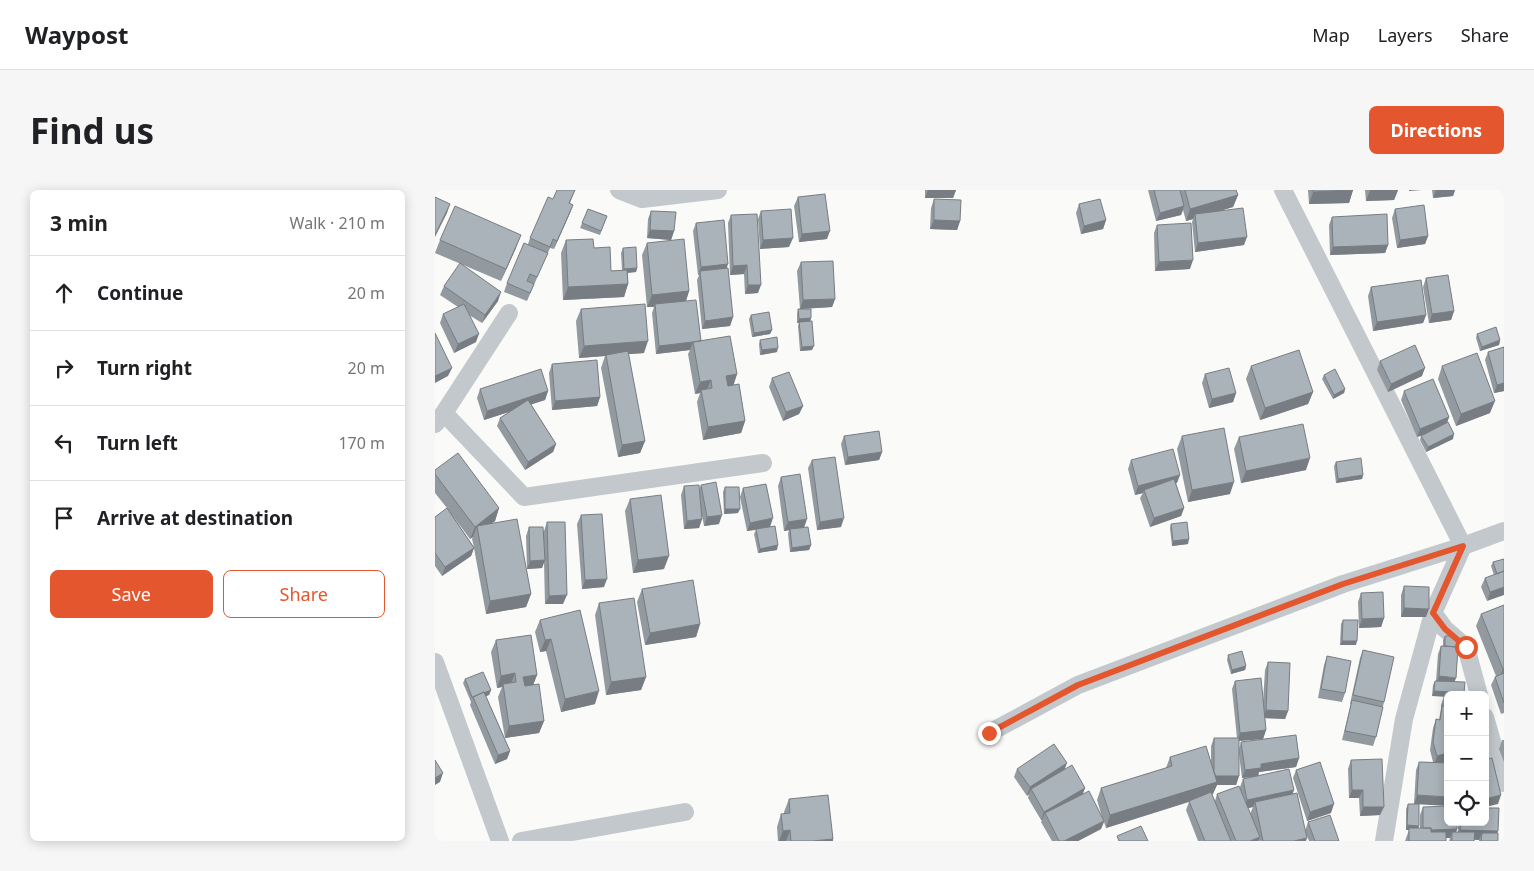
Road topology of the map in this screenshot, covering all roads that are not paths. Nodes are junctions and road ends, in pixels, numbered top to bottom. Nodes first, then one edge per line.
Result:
1 (619, 190) edge
2 (718, 190) edge
3 (1283, 190) edge
4 (509, 313) dead end
5 (440, 419) edge
6 (763, 464) dead end
7 (1504, 531) edge
8 (1463, 546) junction
9 (1433, 613) junction
10 (435, 662) edge
11 (1478, 691) edge
12 (1489, 731) edge
13 (989, 733) dead end
14 (1504, 783) edge
15 (685, 812) dead end
16 (500, 841) edge
17 (521, 841) edge
18 (1384, 841) edge

1 - 2 street
3 - 8 street
4 - 5 street
5 - 6 street
7 - 8 street
8 - 9 street
8 - 13 street
9 - 11 street
9 - 18 street
10 - 16 street
12 - 14 street
15 - 17 street

